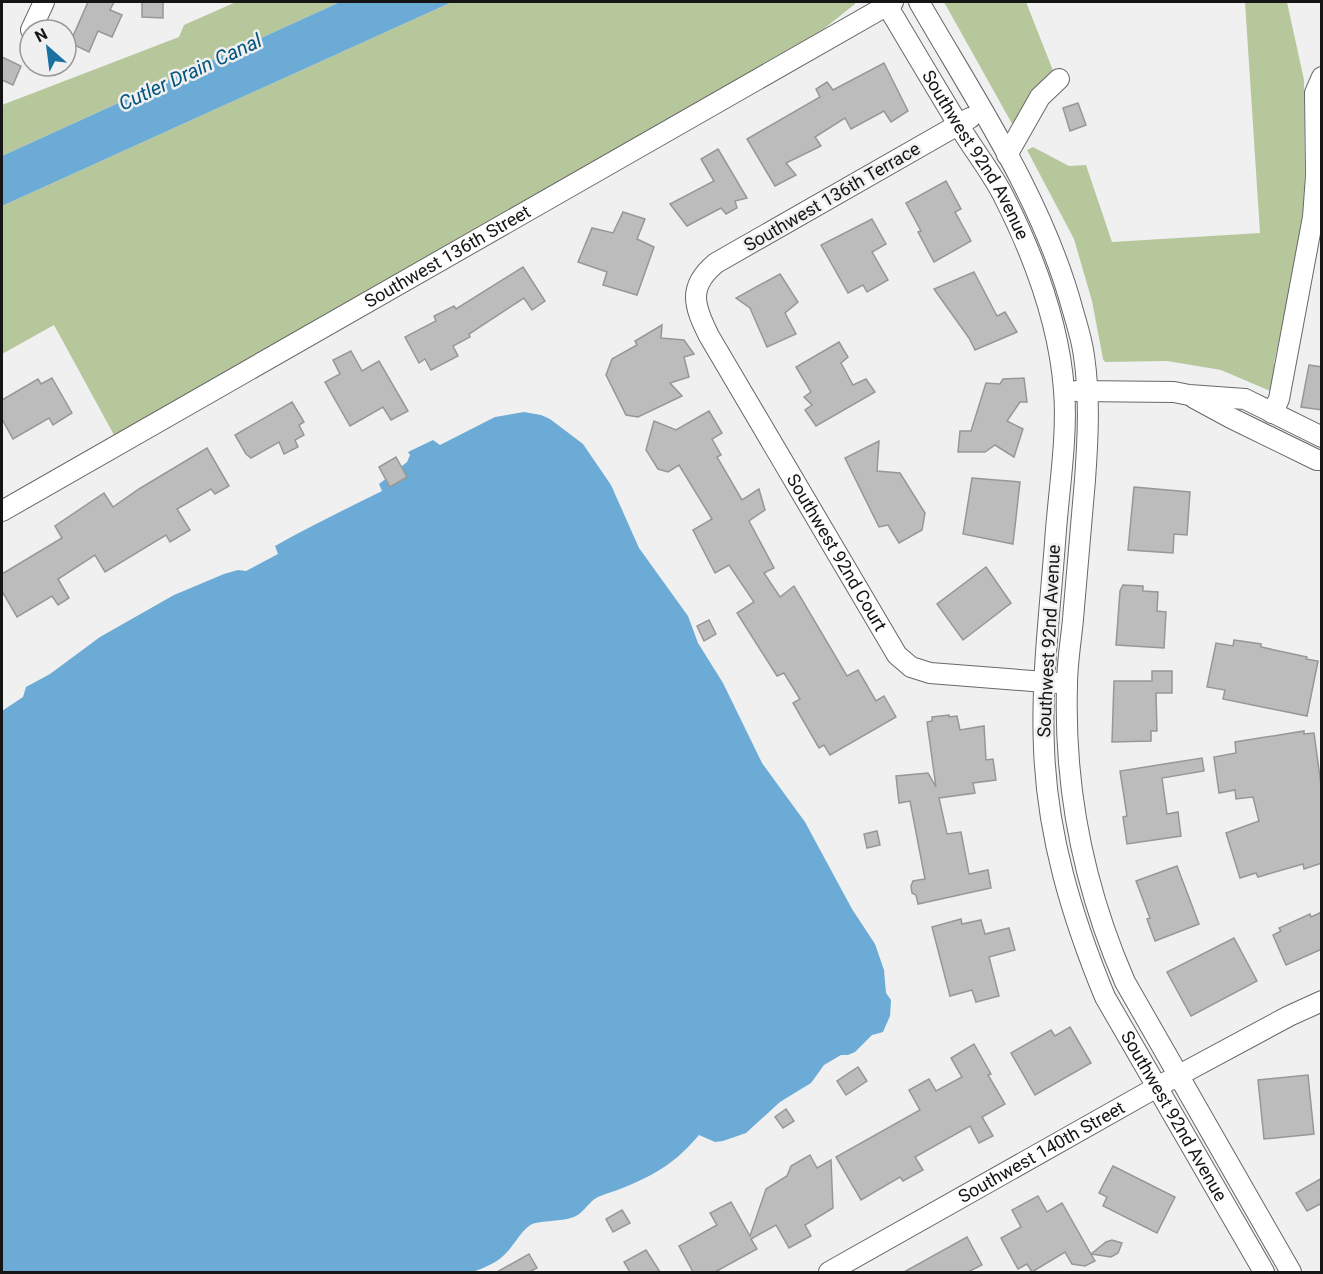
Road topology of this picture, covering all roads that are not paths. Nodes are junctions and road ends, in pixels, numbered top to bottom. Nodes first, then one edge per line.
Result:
1 (44, 2) edge
2 (888, 2) edge
3 (919, 2) edge
4 (37, 18) edge
5 (1059, 79) dead end
6 (1318, 85) edge
7 (982, 111) junction
8 (958, 125) junction
9 (1007, 155) junction
10 (695, 295) joint
11 (1088, 390) junction
12 (1065, 391) junction
13 (1189, 395) junction
14 (1278, 416) junction
15 (1322, 437) edge
16 (1274, 439) junction
17 (1322, 460) edge
18 (2, 512) edge
19 (1045, 682) junction
20 (1067, 684) junction
21 (1322, 1001) edge
22 (1178, 1077) junction
23 (1157, 1087) junction
24 (829, 1272) edge
25 (1264, 1272) edge
26 (1291, 1272) edge

1 - 4 street
2 - 8 street, Southwest 92nd Avenue
2 - 18 street, Southwest 136th Street
3 - 7 street, Southwest 92nd Avenue
5 - 9 street
6 - 14 street
7 - 8 street, Southwest 136th Terrace
7 - 9 street, Southwest 92nd Avenue
8 - 10 street, Southwest 136th Terrace
8 - 12 street, Southwest 92nd Avenue
9 - 11 street, Southwest 92nd Avenue
10 - 19 street, Southwest 92nd Court
11 - 12 street
11 - 13 street
11 - 20 street, Southwest 92nd Avenue
12 - 19 street, Southwest 92nd Avenue
13 - 14 street
13 - 16 street
14 - 15 street
14 - 16 street
16 - 17 street
19 - 20 street, Southwest 92nd Court
19 - 23 street, Southwest 92nd Avenue
20 - 22 street, Southwest 92nd Avenue
21 - 22 street, Southwest 140th Street
22 - 23 street, Southwest 140th Street
22 - 26 street, Southwest 92nd Avenue
23 - 24 street, Southwest 140th Street
23 - 25 street, Southwest 92nd Avenue

